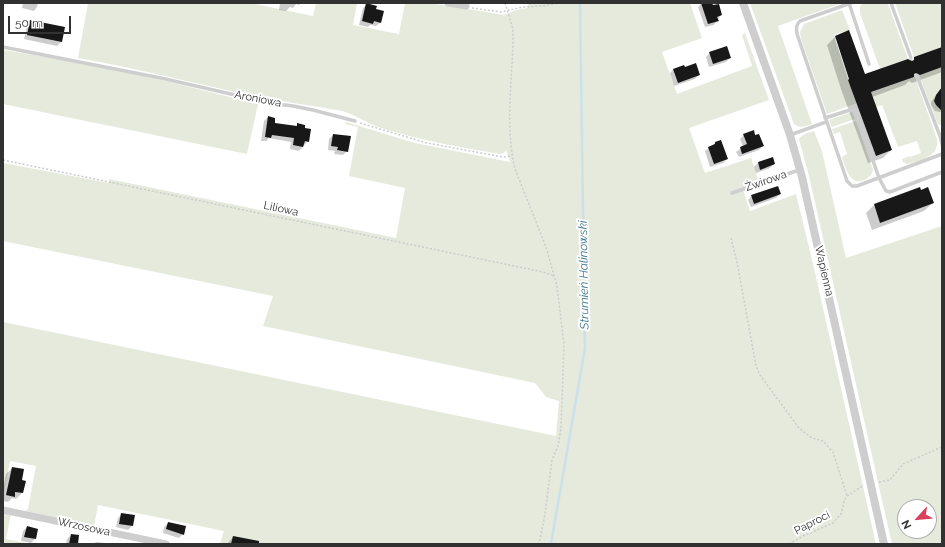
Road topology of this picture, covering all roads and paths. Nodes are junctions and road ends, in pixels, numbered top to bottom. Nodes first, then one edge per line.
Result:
1 (448, 3) edge
2 (505, 3) edge
3 (559, 3) edge
4 (743, 3) edge
5 (850, 3) edge
6 (891, 3) edge
7 (466, 6) joint
8 (507, 11) junction
9 (3, 47) edge
10 (911, 58) dead end
11 (869, 64) dead end
12 (917, 76) dead end
13 (825, 120) junction
14 (355, 121) joint
15 (790, 135) junction
16 (941, 135) edge
17 (942, 144) edge
18 (942, 154) edge
19 (512, 156) junction
20 (3, 160) edge
21 (800, 169) junction
22 (942, 172) edge
23 (879, 178) junction
24 (732, 193) dead end
25 (731, 238) dead end
26 (554, 276) junction
27 (942, 447) edge
28 (871, 483) junction
29 (846, 496) junction
30 (3, 510) edge
31 (166, 544) edge
32 (539, 544) edge
33 (789, 544) edge
34 (884, 544) edge

1 - 7 street
2 - 8 path
3 - 8 path
4 - 15 street, Wapienna
5 - 11 lane
5 - 13 lane
6 - 10 lane
7 - 8 path
8 - 19 path
9 - 14 lane, Aroniowa
12 - 16 lane
13 - 15 lane
13 - 23 lane
13 - 23 lane
14 - 19 path
15 - 21 street, Wapienna
16 - 17 lane
18 - 23 lane
19 - 26 path
20 - 26 path, Liliowa
21 - 24 lane, Żwirowa
21 - 28 street, Wapienna
22 - 23 lane
25 - 29 path
26 - 32 path
27 - 28 path
28 - 29 path
28 - 34 street, Wapienna
29 - 33 path, Paproci
30 - 31 street, Wrzosowa

